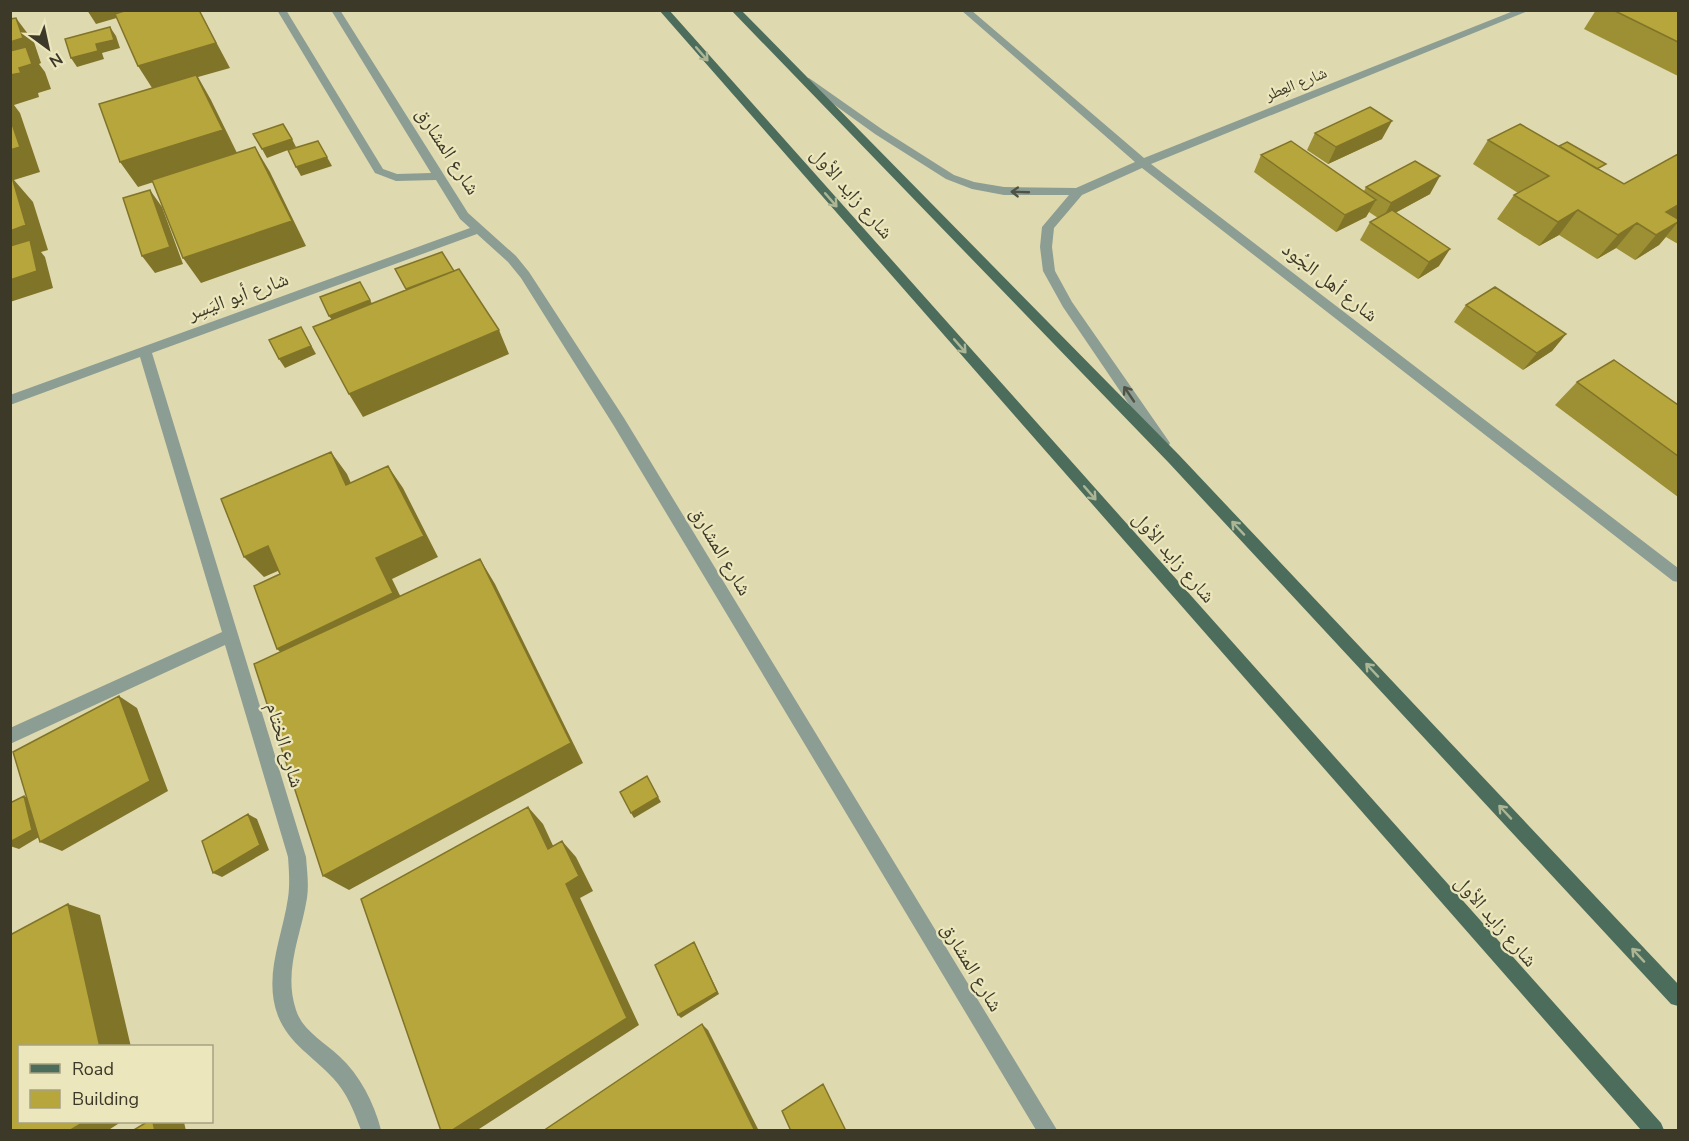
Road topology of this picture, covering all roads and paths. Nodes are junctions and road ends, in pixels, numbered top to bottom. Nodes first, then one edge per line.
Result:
1 (281, 10) edge
2 (335, 10) edge
3 (663, 10) edge
4 (735, 10) edge
5 (965, 10) edge
6 (1526, 10) edge
7 (798, 75) junction
8 (1143, 163) junction
9 (438, 176) junction
10 (1078, 192) junction
11 (479, 229) junction
12 (145, 351) junction
13 (10, 400) edge
14 (1174, 459) junction
15 (1678, 576) edge
16 (231, 635) junction
17 (10, 736) edge
18 (1678, 997) edge
19 (371, 1131) edge
20 (1047, 1131) edge
21 (1654, 1131) edge

1 - 9 street
2 - 9 street, شارع المشارق
3 -> 21 main road, شارع زايد الأول
4 - 7 main road, شارع زايد الأول
5 - 8 street, شارع أهل الجُود
6 - 8 street, شارع العِطر
10 -> 7 street, شارع العِطر
7 - 14 main road, شارع زايد الأول
8 - 10 street, شارع العِطر
8 - 15 street, شارع أهل الجُود
9 - 11 street, شارع المشارق
14 -> 10 street, شارع العِطر
11 - 12 street, شارع أبو اليَسِر
11 - 20 street, شارع المشارق
12 - 13 street, شارع أبو اليَسِر
12 - 16 street, شارع الختام
18 -> 14 main road, شارع زايد الأول
16 - 17 street
16 - 19 street, شارع الختام

